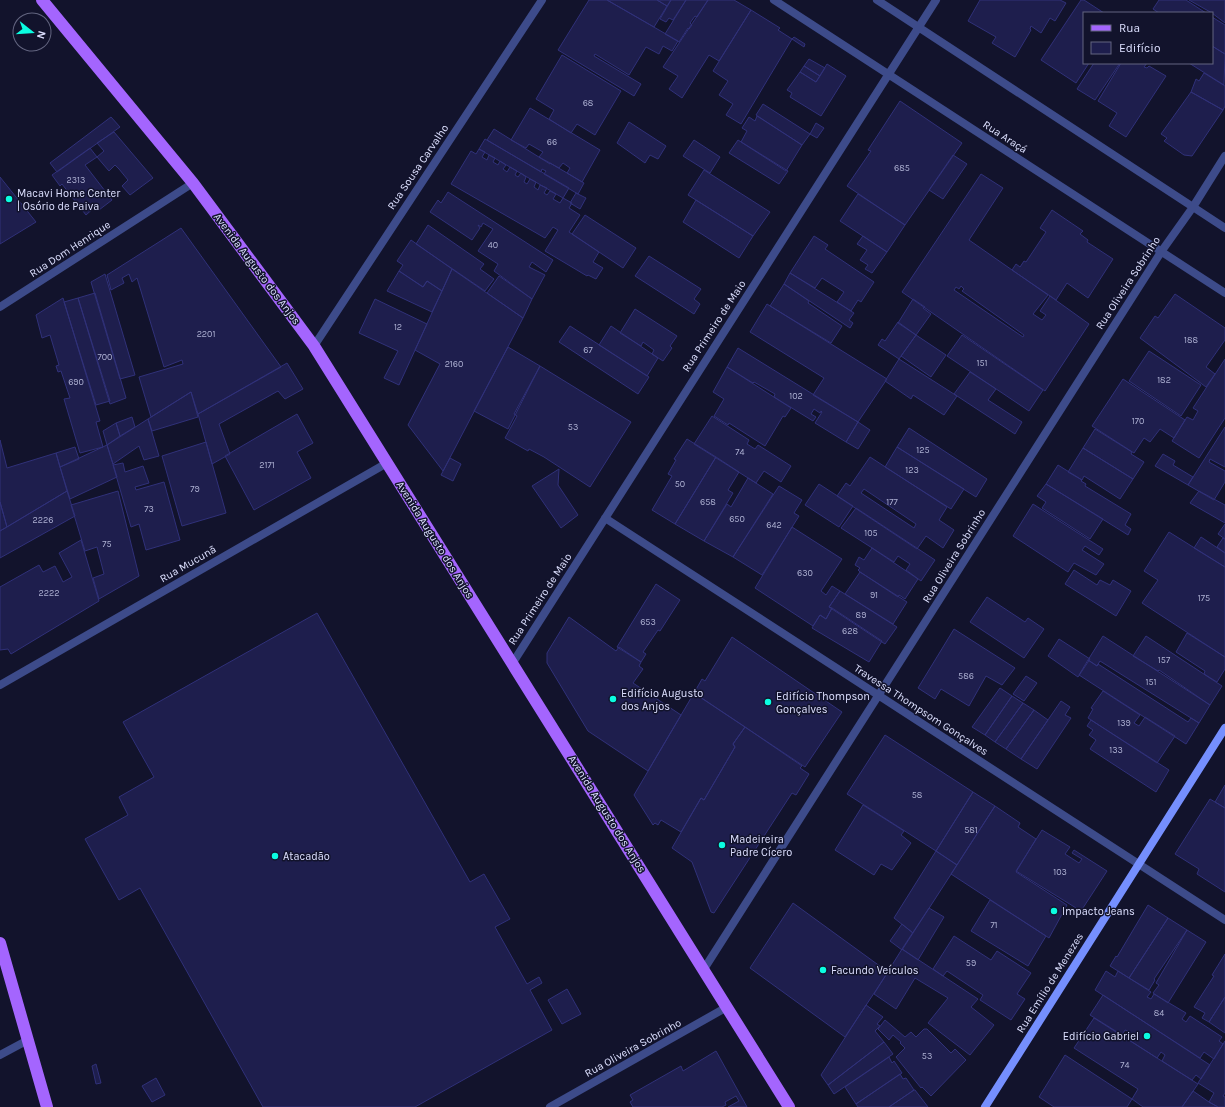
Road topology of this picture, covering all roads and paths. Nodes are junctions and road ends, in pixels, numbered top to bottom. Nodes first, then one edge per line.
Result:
1 (42, 0) edge
2 (542, 0) edge
3 (774, 0) edge
4 (877, 0) edge
5 (936, 0) edge
6 (919, 26) junction
7 (888, 74) junction
8 (1225, 156) edge
9 (193, 183) junction
10 (1193, 207) junction
11 (1225, 228) edge
12 (1161, 252) junction
13 (1225, 293) edge
14 (0, 307) edge
15 (314, 346) junction
16 (387, 463) junction
17 (605, 518) junction
18 (512, 664) junction
19 (0, 685) edge
20 (878, 696) junction
21 (1225, 728) edge
22 (1139, 863) junction
23 (1225, 920) edge
24 (0, 943) edge
25 (704, 969) junction
26 (726, 1007) junction
27 (28, 1040) junction
28 (0, 1054) edge
29 (47, 1107) edge
30 (550, 1107) edge
31 (789, 1107) edge
32 (984, 1107) edge

1 - 9 main road, Avenida Augusto dos Anjos
2 - 15 street, Rua Sousa Carvalho
3 - 7 street, Rua Araçá
4 - 6 street
5 - 6 street, Rua Primeiro de Maio
6 - 7 street, Rua Primeiro de Maio
6 - 10 street
7 - 12 street, Rua Araçá
7 - 17 street, Rua Primeiro de Maio
8 - 10 street, Rua Oliveira Sobrinho
9 - 14 street, Rua Dom Henrique
9 - 15 main road, Avenida Augusto dos Anjos
10 - 11 street
10 - 12 street, Rua Oliveira Sobrinho
12 - 13 street, Rua Araçá
12 - 20 street, Rua Oliveira Sobrinho
15 - 16 main road, Avenida Augusto dos Anjos
16 - 18 main road, Avenida Augusto dos Anjos
16 - 19 street, Rua Mucunã
17 - 18 street, Rua Primeiro de Maio
17 - 20 street, Travessa Thompsom Gonçalves
18 - 25 main road, Avenida Augusto dos Anjos
20 - 22 street, Travessa Thompsom Gonçalves
20 - 25 street, Rua Oliveira Sobrinho
21 - 22 street, Rua Emílio de Menezes
22 - 23 street, Travessa Thompsom Gonçalves
22 - 32 street, Rua Emílio de Menezes
24 - 27 main road
25 - 26 main road, Avenida Augusto dos Anjos
26 - 30 street, Rua Oliveira Sobrinho
26 - 31 main road, Avenida Augusto dos Anjos
27 - 28 street
27 - 29 main road

